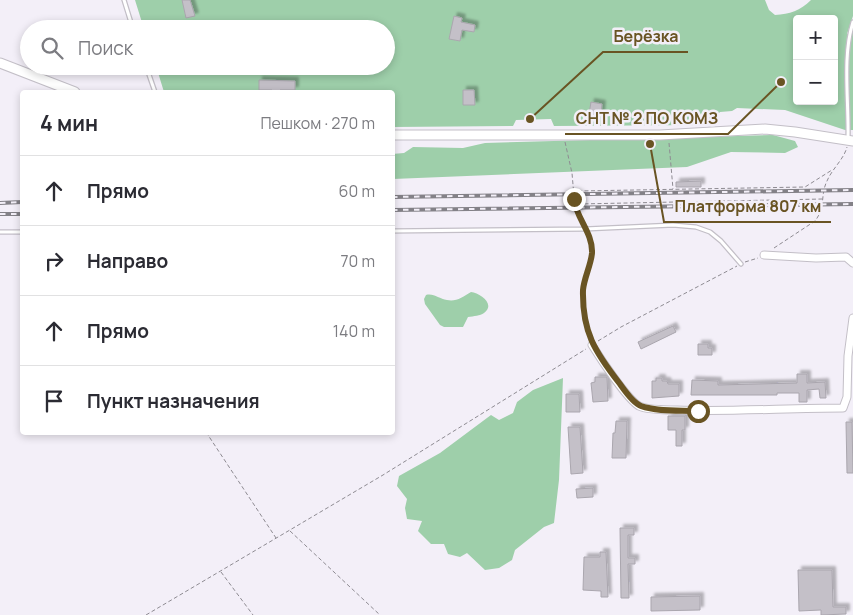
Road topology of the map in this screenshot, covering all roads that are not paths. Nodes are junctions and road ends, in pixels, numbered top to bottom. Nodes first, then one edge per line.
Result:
1 (124, 0) edge
2 (130, 20) edge
3 (853, 22) edge
4 (0, 63) edge
5 (20, 71) edge
6 (31, 75) edge
7 (149, 75) edge
8 (69, 90) edge
9 (154, 90) edge
10 (395, 135) edge
11 (851, 141) edge
12 (395, 231) edge
13 (0, 232) edge
14 (20, 232) edge
15 (764, 255) road end
16 (853, 263) edge
17 (741, 264) road end
18 (853, 318) edge
19 (592, 345) road end

1 - 2 lane
3 - 11 lane
4 - 5 street
6 - 8 street
7 - 9 lane
10 - 11 street
12 - 17 lane
13 - 14 lane
15 - 16 street
18 - 19 street

